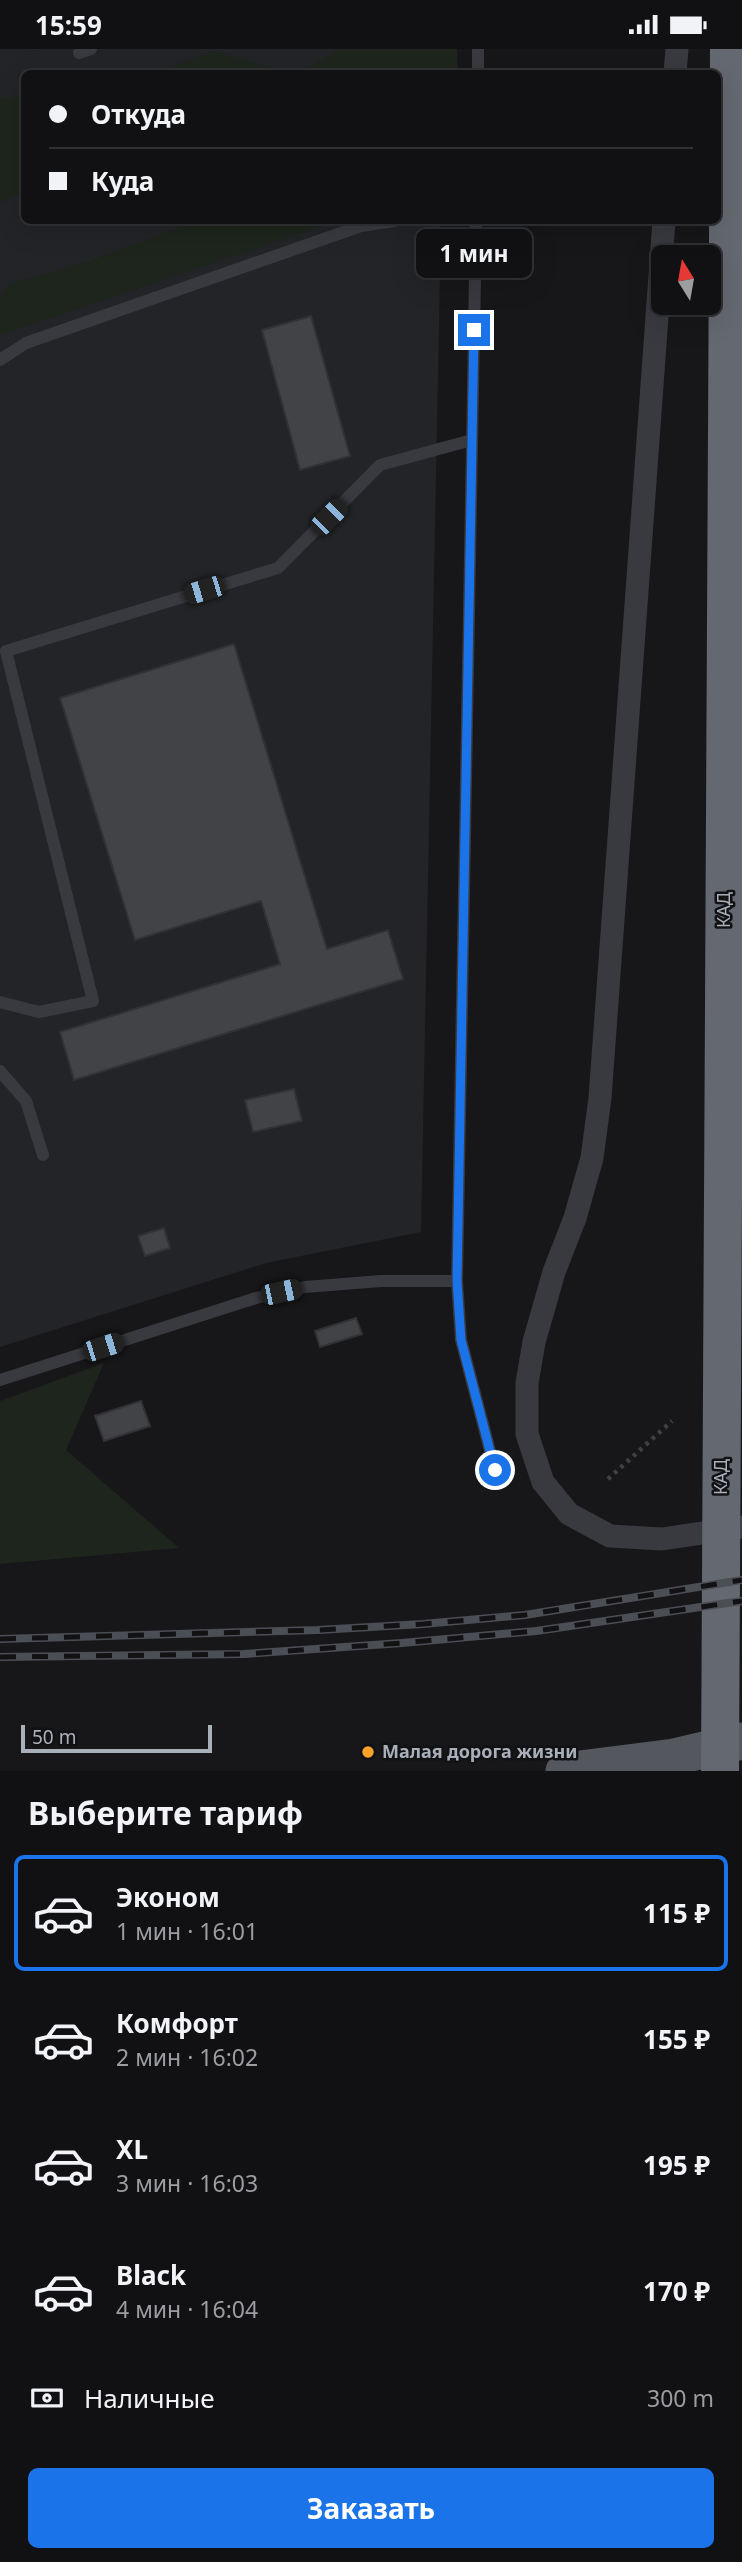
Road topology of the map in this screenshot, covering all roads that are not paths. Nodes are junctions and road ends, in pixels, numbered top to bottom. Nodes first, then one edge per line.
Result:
1 (478, 49) edge
2 (677, 49) edge
3 (729, 49) edge
4 (478, 70) edge
5 (675, 70) edge
6 (374, 224) edge
7 (477, 224) edge
8 (664, 224) edge
9 (0, 360) edge
10 (472, 440) junction
11 (0, 1002) edge
12 (0, 1071) edge
13 (43, 1155) dead end
14 (457, 1281) junction
15 (0, 1380) edge
16 (495, 1470) dead end
17 (742, 1527) edge
18 (742, 1741) edge
19 (742, 1760) edge
20 (564, 1771) edge
21 (681, 1771) edge
22 (720, 1771) edge

1 - 4 lane
2 - 5 street
3 - 22 highway, КАД
6 - 9 lane
7 - 10 lane
8 - 17 street
10 - 11 lane
10 - 14 lane
12 - 13 lane
14 - 15 lane
14 - 16 lane
18 - 20 main road
19 - 21 main road

